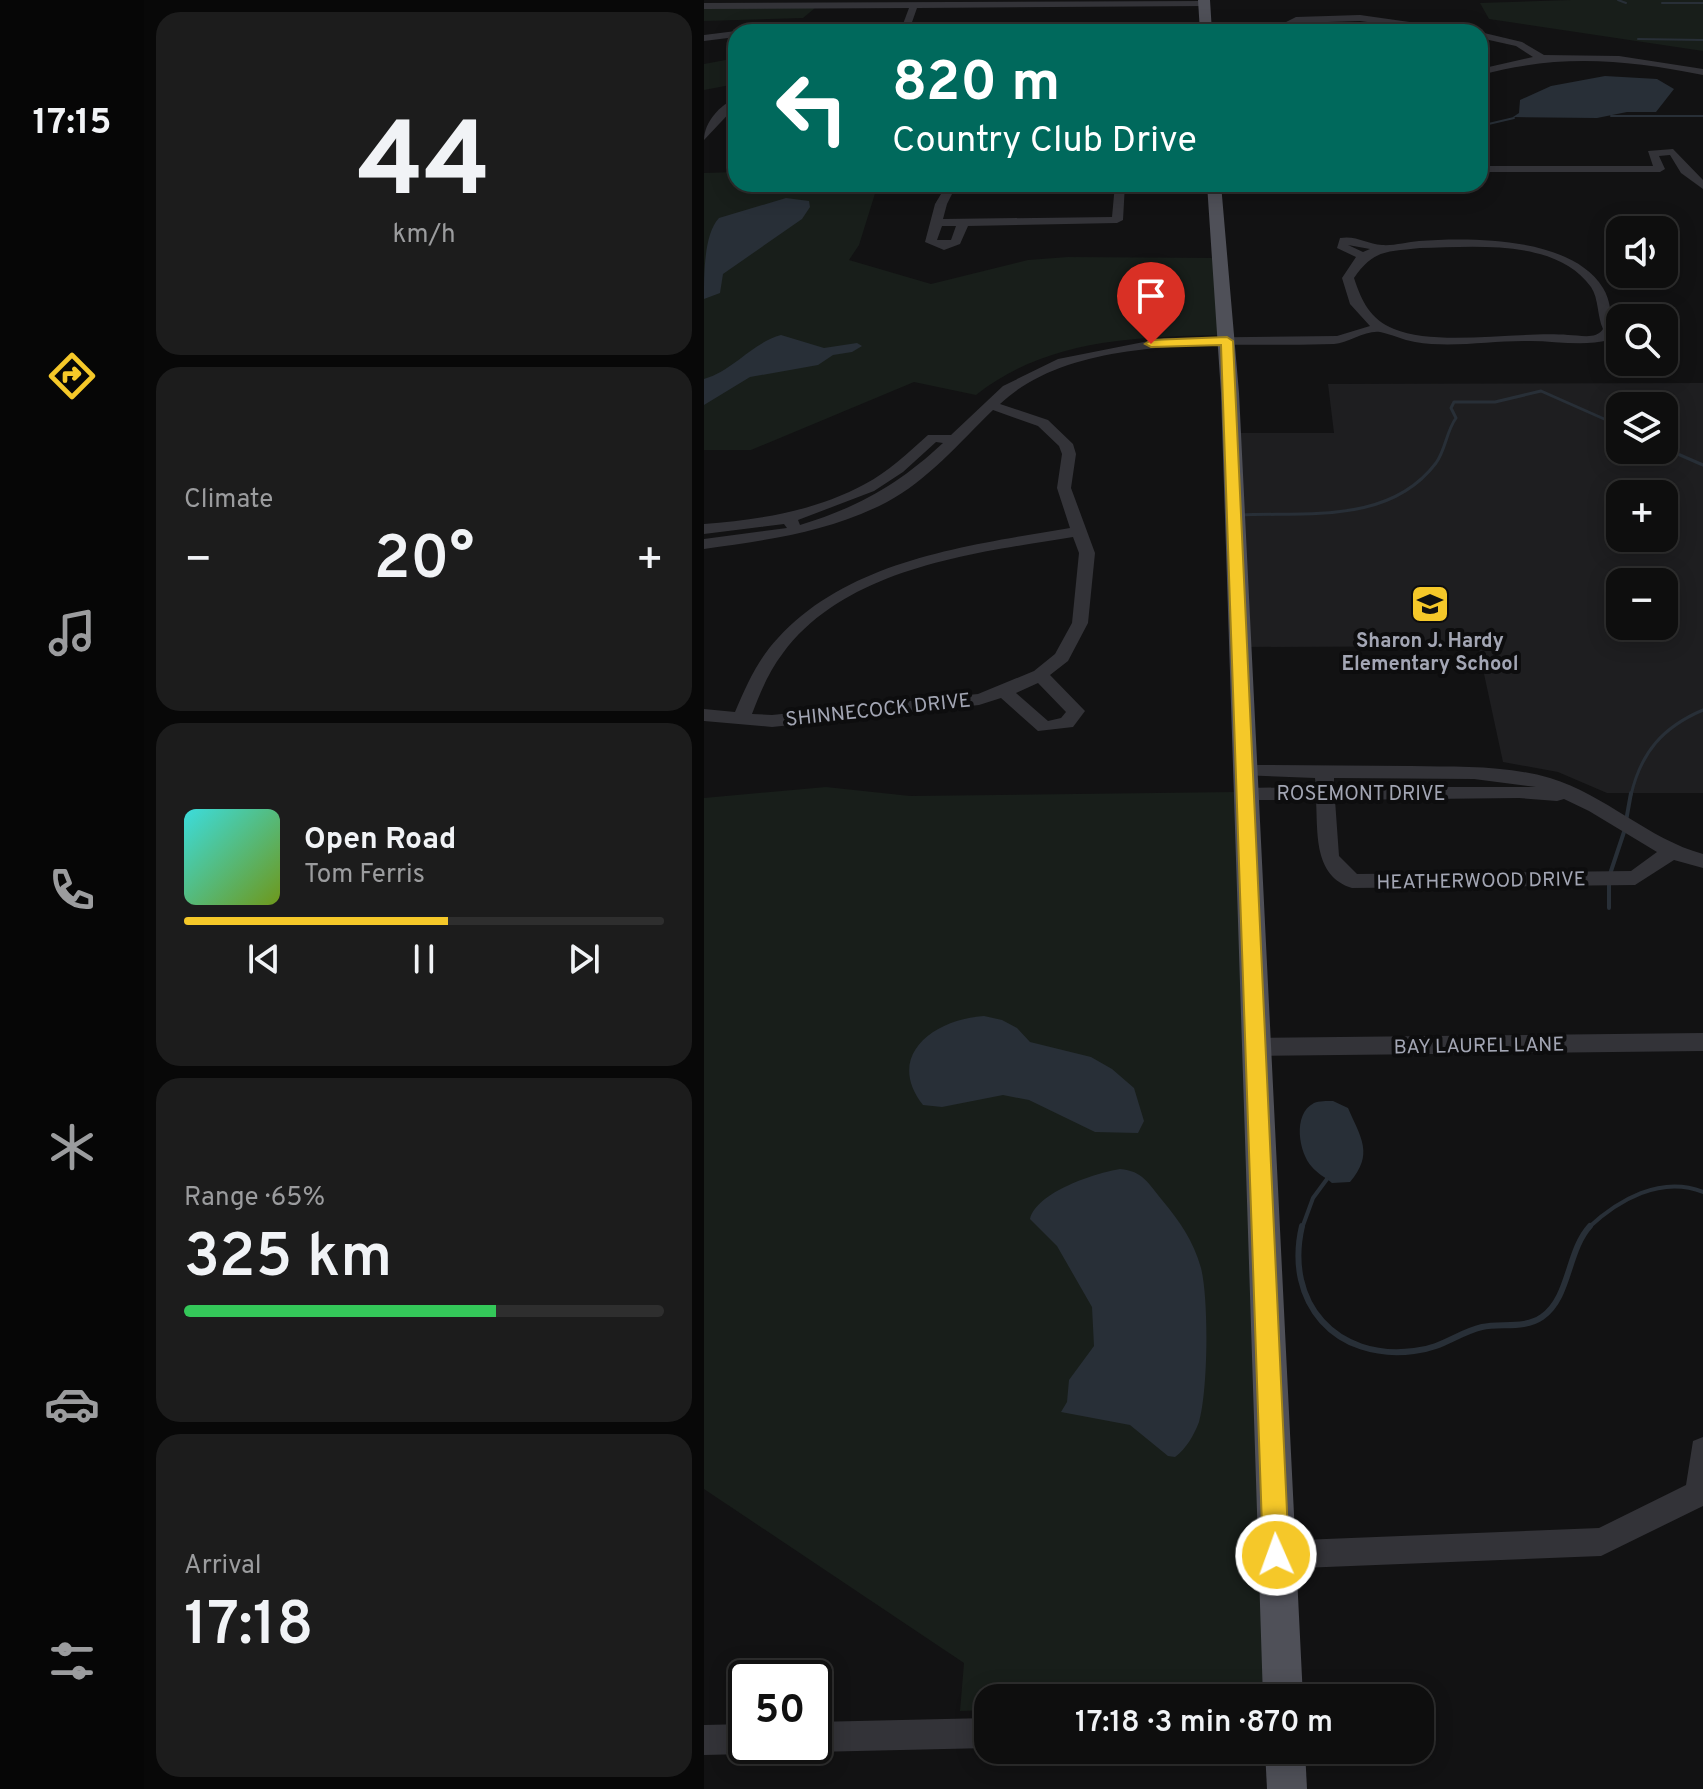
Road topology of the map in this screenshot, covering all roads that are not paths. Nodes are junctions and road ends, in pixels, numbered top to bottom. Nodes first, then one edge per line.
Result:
1 (1204, 2) edge
2 (914, 5) junction
3 (704, 6) edge
4 (908, 24) edge
5 (1205, 24) edge
6 (1288, 24) edge
7 (1392, 24) edge
8 (728, 35) edge
9 (1488, 37) edge
10 (704, 38) edge
11 (1540, 57) junction
12 (1488, 70) edge
13 (1703, 72) edge
14 (728, 107) edge
15 (717, 122) junction
16 (728, 122) edge
17 (704, 137) edge
18 (1683, 168) junction
19 (1488, 169) edge
20 (1660, 169) junction
21 (1703, 186) edge
22 (948, 192) edge
23 (1119, 192) edge
24 (1215, 192) edge
25 (937, 223) junction
26 (963, 223) junction
27 (1380, 249) junction
28 (1363, 256) junction
29 (1606, 320) edge
30 (1386, 330) junction
31 (1606, 336) edge
32 (1593, 340) junction
33 (1606, 342) edge
34 (1227, 346) junction
35 (991, 405) junction
36 (792, 524) junction
37 (704, 529) edge
38 (1079, 531) junction
39 (704, 544) edge
40 (1040, 675) junction
41 (1004, 692) junction
42 (704, 715) edge
43 (742, 716) junction
44 (1325, 782) junction
45 (1246, 783) junction
46 (1671, 852) junction
47 (1703, 861) edge
48 (1703, 1042) edge
49 (1256, 1047) junction
50 (1703, 1450) edge
51 (1701, 1491) edge
52 (1276, 1555) junction
53 (1282, 1684) edge
54 (974, 1733) edge
55 (832, 1737) edge
56 (728, 1739) edge
57 (704, 1740) edge
58 (1286, 1764) edge
59 (1287, 1789) edge

1 - 2 street
1 - 5 main road
2 - 3 street
2 - 4 street
6 - 7 street
8 - 10 street
9 - 11 street
11 - 12 street
11 - 13 street
14 - 15 street
15 - 16 street
15 - 17 street
18 - 20 street
18 - 20 street
18 - 21 street
19 - 20 street
22 - 25 street
23 - 26 street
24 - 34 main road
25 - 26 street
25 - 26 street
27 - 28 street
27 - 28 street
27 - 29 street
28 - 30 street
30 - 32 street
30 - 34 street
31 - 32 street
32 - 33 street
34 - 35 street
34 - 45 main road
35 - 36 street
35 - 38 street, SHINNECOCK DRIVE
36 - 37 street
36 - 39 street
38 - 40 street, SHINNECOCK DRIVE
38 - 43 street
40 - 41 street, SHINNECOCK DRIVE
40 - 41 street
41 - 43 street, SHINNECOCK DRIVE
42 - 43 street, SHINNECOCK DRIVE
44 - 45 street, ROSEMONT DRIVE
44 - 46 street, ROSEMONT DRIVE
44 - 46 street, HEATHERWOOD DRIVE
45 - 49 main road
46 - 47 street, ROSEMONT DRIVE
48 - 49 street, BAY LAUREL LANE
49 - 52 main road
50 - 51 street
51 - 52 street
52 - 53 main road
54 - 55 street
56 - 57 street
58 - 59 main road

